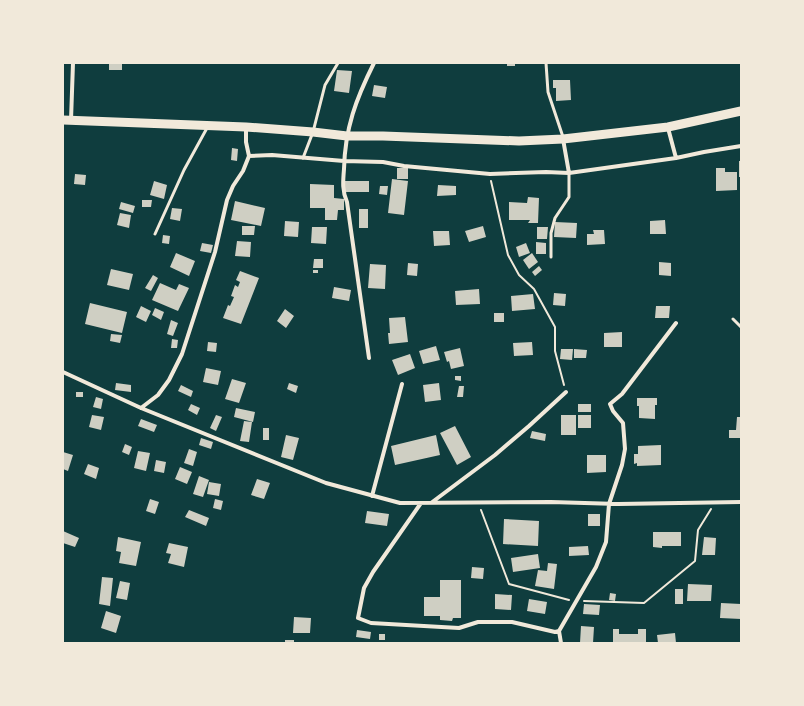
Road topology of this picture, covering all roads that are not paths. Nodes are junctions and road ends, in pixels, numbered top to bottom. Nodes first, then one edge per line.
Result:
1 (73, 63) edge
2 (338, 63) edge
3 (374, 63) edge
4 (546, 63) edge
5 (741, 111) edge
6 (67, 120) edge
7 (208, 126) junction
8 (668, 127) junction
9 (246, 128) junction
10 (313, 132) junction
11 (347, 136) junction
12 (563, 139) junction
13 (741, 146) edge
14 (249, 156) junction
15 (303, 158) junction
16 (676, 158) junction
17 (344, 161) junction
18 (569, 173) junction
19 (155, 234) dead end
20 (551, 257) dead end
21 (733, 319) dead end
22 (676, 323) dead end
23 (741, 327) edge
24 (369, 358) dead end
25 (63, 372) edge
26 (402, 384) dead end
27 (566, 392) road end
28 (141, 408) junction
29 (372, 496) junction
30 (741, 502) edge
31 (421, 503) junction
32 (430, 503) junction
33 (609, 504) junction
34 (559, 631) junction
35 (561, 643) edge

1 - 6 street
2 - 10 lane
3 - 11 street
4 - 12 lane
5 - 8 highway
6 - 7 highway
7 - 9 highway
7 - 19 lane
8 - 12 highway
8 - 16 street
9 - 10 highway
9 - 14 street
10 - 11 highway
10 - 15 lane
11 - 12 highway
11 - 17 street
12 - 18 street
13 - 16 street
14 - 15 street
14 - 28 street
15 - 17 street
16 - 18 street
17 - 18 street
17 - 24 street
18 - 20 lane
21 - 23 lane
22 - 33 street
25 - 28 street
26 - 29 street
27 - 32 street
28 - 29 street
29 - 31 street
30 - 33 street
31 - 32 street
31 - 34 street
32 - 33 street
33 - 34 street
34 - 35 street

